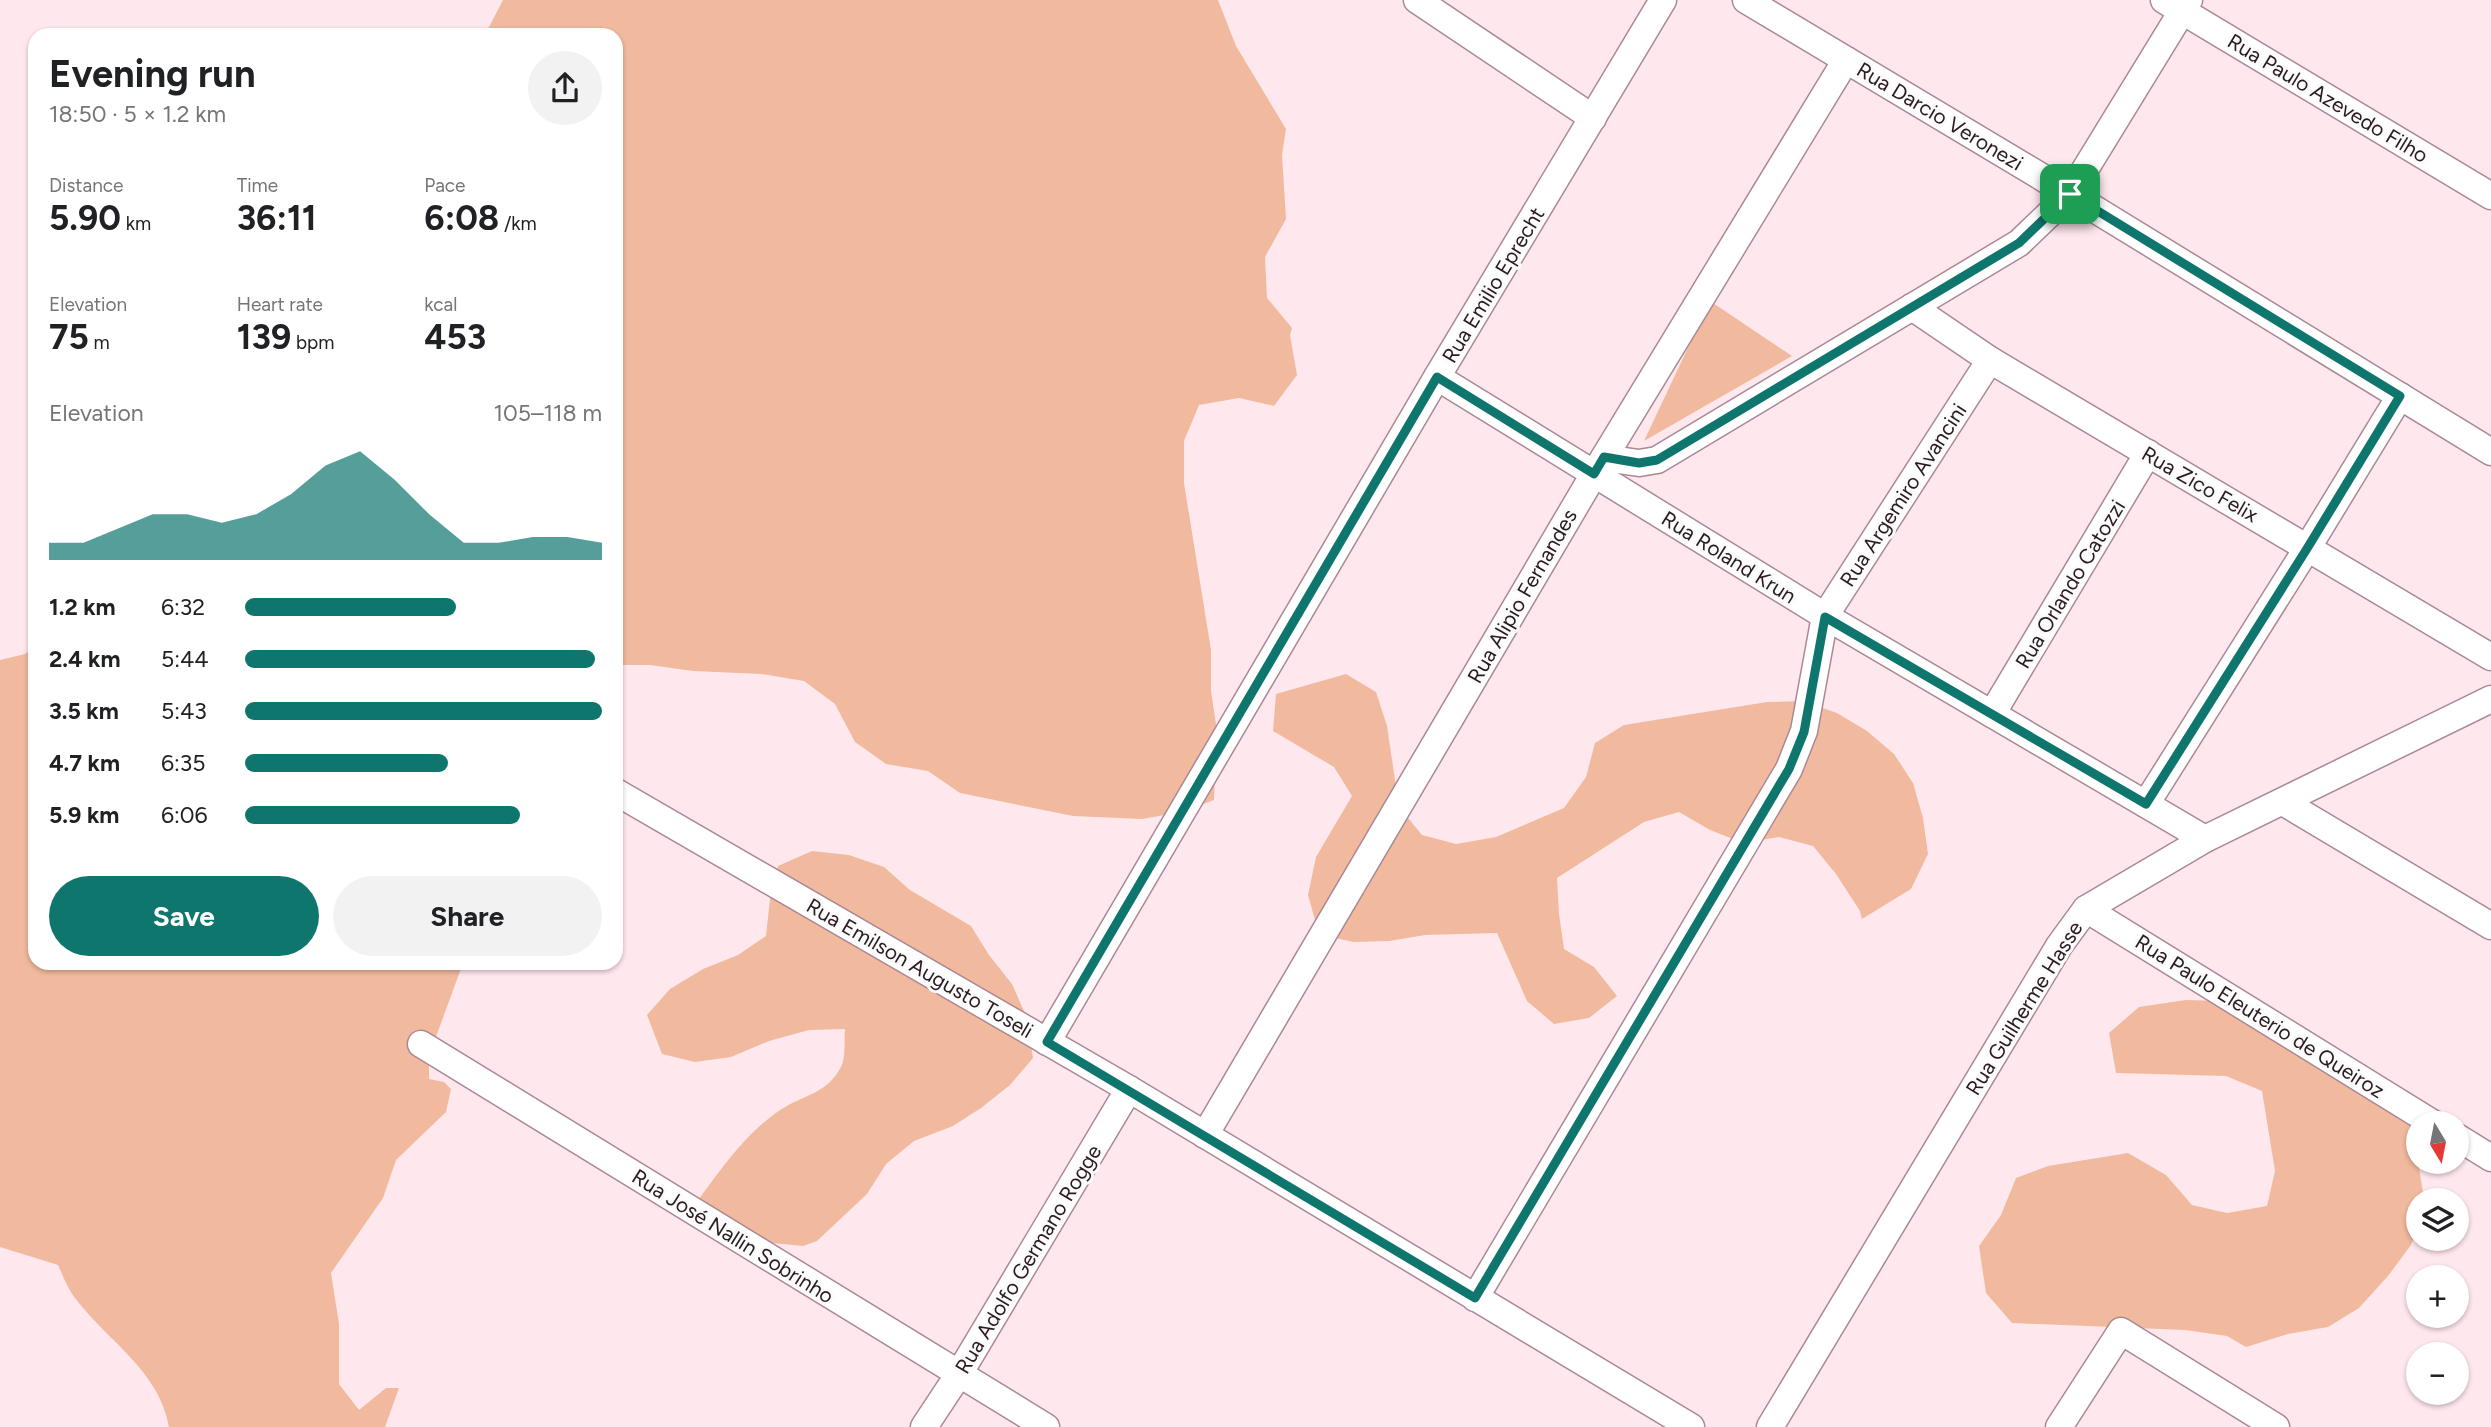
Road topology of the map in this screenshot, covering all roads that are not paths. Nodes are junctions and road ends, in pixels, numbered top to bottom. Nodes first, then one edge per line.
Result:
1 (1417, 0) edge
2 (1663, 0) edge
3 (1746, 0) edge
4 (2179, 4) edge
5 (1846, 60) junction
6 (1593, 118) junction
7 (2070, 194) junction
8 (2491, 196) edge
9 (1912, 307) junction
10 (1990, 360) junction
11 (1437, 377) junction
12 (2400, 396) junction
13 (2491, 452) edge
14 (2148, 453) junction
15 (1599, 466) junction
16 (2308, 547) junction
17 (1825, 617) junction
18 (2491, 657) edge
19 (2491, 699) edge
20 (1992, 714) junction
21 (623, 796) edge
22 (2283, 802) junction
23 (2146, 804) junction
24 (2205, 839) junction
25 (2086, 909) junction
26 (2491, 926) edge
27 (1047, 1042) junction
28 (421, 1044) dead end
29 (1129, 1089) junction
30 (2413, 1111) edge
31 (1205, 1135) junction
32 (2469, 1144) edge
33 (2491, 1158) edge
34 (1475, 1298) junction
35 (959, 1374) junction
36 (925, 1427) edge
37 (1046, 1427) edge
38 (1691, 1427) edge
39 (1770, 1427) edge
40 (2059, 1427) edge
41 (2276, 1427) edge

1 - 6 street
2 - 6 street, Rua Emilio Eprecht
3 - 5 street, Rua Darcio Veronezi
4 - 7 street
4 - 8 street, Rua Paulo Azevedo Filho
5 - 7 street, Rua Darcio Veronezi
5 - 15 street, Rua Alipio Fernandes
6 - 11 street, Rua Emilio Eprecht
7 - 9 street
7 - 12 street, Rua Darcio Veronezi
9 - 10 street, Rua Zico Felix
9 - 15 street
10 - 14 street, Rua Zico Felix
10 - 17 street, Rua Argemiro Avancini
11 - 15 street, Rua Roland Krun
11 - 27 street, Rua Emilio Eprecht
12 - 13 street, Rua Darcio Veronezi
12 - 16 street
14 - 16 street, Rua Zico Felix
14 - 20 street, Rua Orlando Catozzi
15 - 17 street, Rua Roland Krun
15 - 31 street, Rua Alipio Fernandes
16 - 18 street, Rua Zico Felix
16 - 23 street
17 - 20 street, Rua Roland Krun
17 - 34 street, Rua Argemiro Avancini
19 - 22 street, Rua Guilherme Hasse
20 - 23 street, Rua Roland Krun
21 - 27 street, Rua Emilson Augusto Toseli
22 - 24 street, Rua Guilherme Hasse
22 - 26 street
23 - 24 street, Rua Roland Krun
24 - 25 street, Rua Guilherme Hasse
25 - 30 street, Rua Paulo Eleuterio de Queiroz
25 - 39 street, Rua Guilherme Hasse
27 - 29 street, Rua Emilson Augusto Toseli
28 - 35 street, Rua José Nallin Sobrinho
29 - 31 street, Rua Emilson Augusto Toseli
29 - 35 street, Rua Adolfo Germano Rogge
31 - 34 street, Rua Emilson Augusto Toseli
32 - 33 street
34 - 38 street, Rua Emilson Augusto Toseli
35 - 36 street, Rua Adolfo Germano Rogge
35 - 37 street, Rua José Nallin Sobrinho
40 - 41 street

